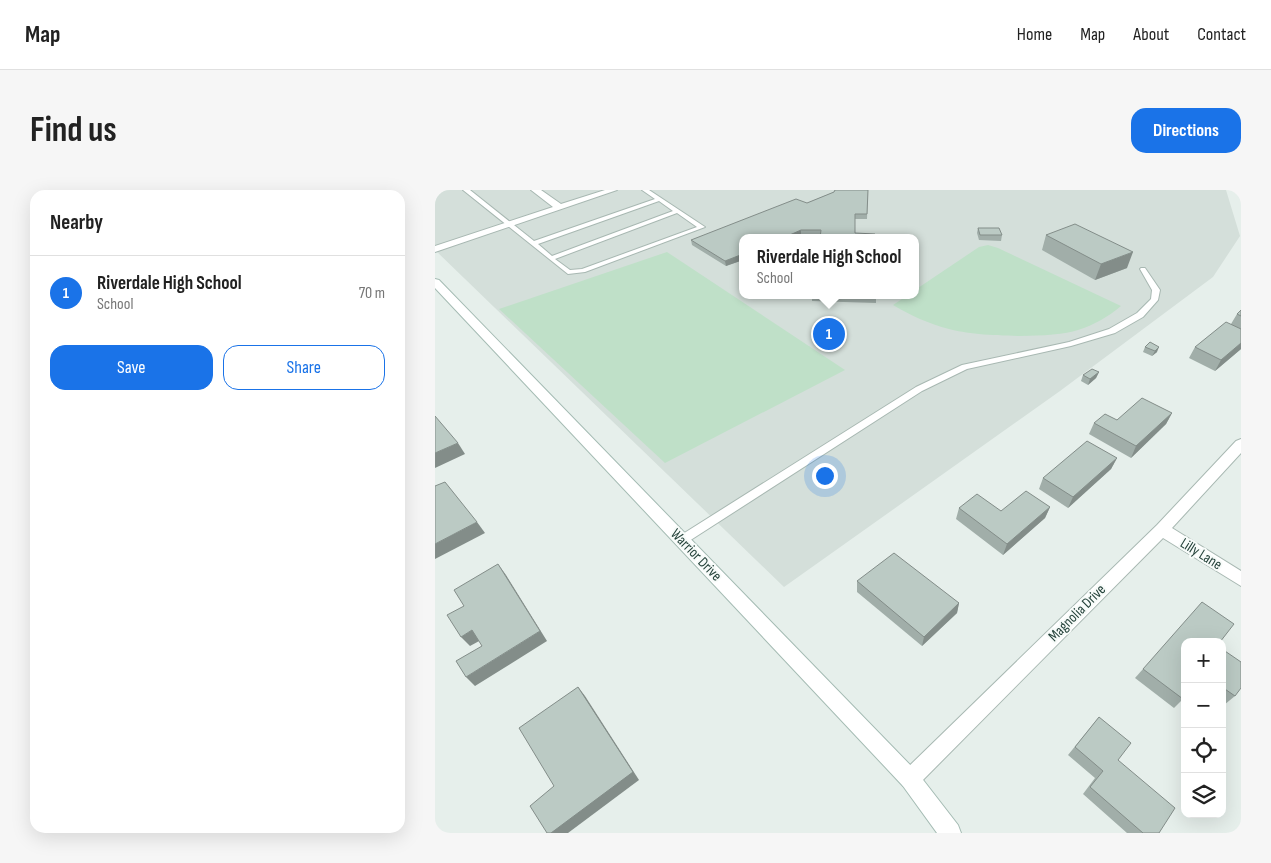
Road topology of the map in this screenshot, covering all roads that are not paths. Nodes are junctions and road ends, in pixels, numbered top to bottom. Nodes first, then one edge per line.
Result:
1 (466, 190) edge
2 (535, 190) edge
3 (613, 190) edge
4 (645, 190) edge
5 (660, 200) junction
6 (559, 207) junction
7 (678, 212) junction
8 (509, 224) junction
9 (533, 244) junction
10 (435, 249) edge
11 (551, 258) junction
12 (1143, 269) dead end
13 (435, 282) edge
14 (1241, 444) edge
15 (1162, 529) junction
16 (682, 540) junction
17 (1241, 578) edge
18 (911, 779) junction
19 (950, 833) edge

1 - 8 lane
2 - 6 street
3 - 6 street
4 - 5 lane
5 - 7 lane
5 - 9 lane
6 - 8 street
7 - 11 lane
7 - 11 lane
8 - 9 lane
8 - 10 street
9 - 11 lane
12 - 16 lane
13 - 16 street, Warrior Drive
14 - 15 street, Magnolia Drive
15 - 17 street, Lilly Lane
15 - 18 street, Magnolia Drive
16 - 18 street, Warrior Drive
18 - 19 street, Warrior Drive

